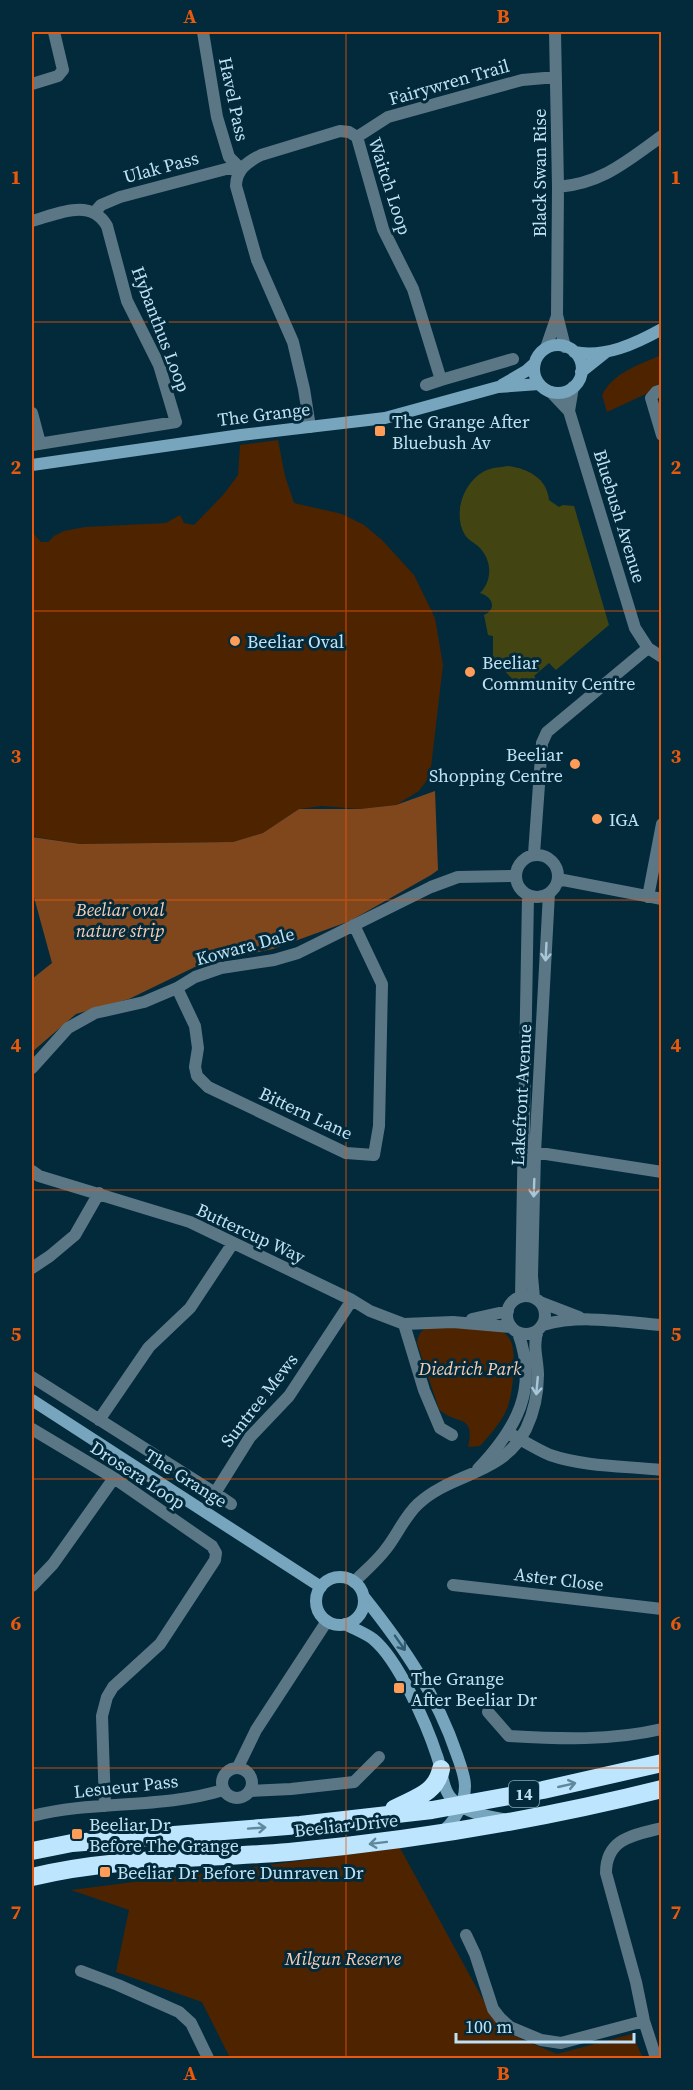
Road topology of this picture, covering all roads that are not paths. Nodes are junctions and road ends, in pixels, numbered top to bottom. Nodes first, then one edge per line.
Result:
1 (54, 32) edge
2 (203, 32) edge
3 (555, 32) edge
4 (556, 77) junction
5 (32, 84) edge
6 (662, 136) edge
7 (357, 137) junction
8 (241, 169) junction
9 (558, 187) junction
10 (95, 212) junction
11 (32, 221) edge
12 (557, 315) junction
13 (662, 329) edge
14 (546, 348) junction
15 (570, 349) junction
16 (606, 352) junction
17 (513, 359) dead end
18 (535, 363) junction
19 (581, 372) junction
20 (441, 380) junction
21 (539, 384) junction
22 (426, 385) dead end
23 (498, 387) junction
24 (573, 387) junction
25 (662, 390) edge
26 (551, 392) junction
27 (569, 411) junction
28 (32, 413) edge
29 (190, 420) dead end
30 (176, 422) junction
31 (310, 427) junction
32 (662, 435) edge
33 (36, 444) edge
34 (32, 465) edge
35 (648, 648) junction
36 (662, 657) edge
37 (662, 825) edge
38 (534, 854) junction
39 (515, 876) junction
40 (558, 879) junction
41 (549, 893) junction
42 (528, 896) junction
43 (648, 897) junction
44 (662, 899) edge
45 (354, 925) junction
46 (177, 988) junction
47 (32, 1068) edge
48 (529, 1152) junction
49 (32, 1171) edge
50 (662, 1172) edge
51 (99, 1193) junction
52 (233, 1243) junction
53 (32, 1268) edge
54 (521, 1297) junction
55 (352, 1300) junction
56 (537, 1300) junction
57 (508, 1311) junction
58 (583, 1319) junction
59 (453, 1322) junction
60 (404, 1324) junction
61 (662, 1326) edge
62 (541, 1328) junction
63 (515, 1330) junction
64 (32, 1377) edge
65 (32, 1400) edge
66 (99, 1420) junction
67 (32, 1429) edge
68 (452, 1435) dead end
69 (514, 1436) junction
70 (662, 1470) edge
71 (114, 1478) junction
72 (215, 1493) junction
73 (231, 1504) dead end
74 (354, 1582) junction
75 (453, 1585) dead end
76 (32, 1586) edge
77 (321, 1587) junction
78 (363, 1597) junction
79 (662, 1610) edge
80 (327, 1621) junction
81 (345, 1624) junction
82 (488, 1712) dead end
83 (662, 1729) edge
84 (379, 1757) dead end
85 (662, 1763) edge
86 (238, 1767) junction
87 (441, 1769) junction
88 (662, 1789) edge
89 (223, 1790) junction
90 (251, 1791) junction
91 (461, 1805) junction
92 (105, 1806) junction
93 (385, 1815) junction
94 (32, 1816) edge
95 (519, 1821) junction
96 (662, 1828) edge
97 (436, 1835) junction
98 (32, 1851) edge
99 (32, 1877) edge
100 (466, 1935) dead end
101 (81, 1971) dead end
102 (644, 2021) junction
103 (208, 2058) edge
104 (656, 2058) edge

1 - 5 street
2 - 8 street, Havel Pass
3 - 4 street, Black Swan Rise
4 - 7 street, Fairywren Trail
4 - 9 street, Black Swan Rise
6 - 9 street
7 - 8 street, Waitch Loop
7 - 20 street, Waitch Loop
8 - 10 street, Ulak Pass
8 - 31 street
9 - 12 street, Black Swan Rise
10 - 11 street
10 - 30 street, Hybanthus Loop
12 - 14 street, Black Swan Rise
12 - 15 street, Black Swan Rise
13 - 16 street
14 - 15 street
14 - 18 street
15 - 16 street
15 - 19 street
16 - 19 street
17 - 20 street
18 - 21 street
18 - 23 street, The Grange
19 - 24 street
20 - 22 street
21 - 23 street, The Grange
21 - 26 street
23 - 31 street, The Grange
24 - 26 street
24 - 27 street, Bluebush Avenue
25 - 32 street
26 - 27 street, Bluebush Avenue
27 - 35 street, Bluebush Avenue
28 - 33 street
29 - 30 street, Hybanthus Loop
30 - 33 street, Hybanthus Loop
31 - 34 street, The Grange
35 - 36 street, Bluebush Avenue
35 - 38 street
37 - 43 street
38 - 39 street
38 - 40 street
39 - 42 street
39 - 45 street, Kowara Dale
40 - 41 street
40 - 43 street
41 - 42 street
41 -> 48 street, Lakefront Avenue
42 - 48 street, Lakefront Avenue
43 - 44 street
45 - 46 street, Kowara Dale
45 - 46 street, Bittern Lane
46 - 47 street, Kowara Dale
48 - 50 street
48 - 54 street, Lakefront Avenue
48 -> 56 street, Lakefront Avenue
49 - 51 street, Buttercup Way
51 - 52 street, Buttercup Way
51 - 53 street
52 - 55 street, Buttercup Way
52 - 66 street
54 - 56 street
54 - 57 street
55 - 60 street, Buttercup Way
55 - 72 street, Suntree Mews
56 - 58 street
56 - 62 street
57 - 59 street, Buttercup Way
57 - 63 street
58 - 61 street
58 - 62 street
59 - 60 street, Buttercup Way
59 - 63 street, Buttercup Way
60 - 68 street
62 - 63 street
62 -> 69 street
63 - 69 street
64 - 66 street
65 - 77 street, The Grange
66 - 72 street
67 - 71 street, Drosera Loop
69 - 70 street
69 - 74 street
71 - 76 street
71 - 92 street, Drosera Loop
72 - 73 street
74 - 77 street
74 - 78 street
75 - 79 street, Aster Close
77 - 80 street
78 - 81 street
78 -> 91 street
80 - 81 street
80 - 86 street
81 - 87 street
82 - 83 street
84 - 90 street
91 -> 85 highway, Beeliar Drive / 14
86 - 89 street
86 - 90 street
87 - 91 street
87 - 93 highway
88 - 95 highway, Beeliar Drive / 14
89 - 90 street
89 - 92 street, Lesueur Pass
91 - 93 highway, Beeliar Drive / 14
91 - 95 street
91 - 97 street
92 - 94 street, Lesueur Pass
98 -> 93 highway, Beeliar Drive / 14
95 - 97 highway, Beeliar Drive / 14
96 - 102 street
97 -> 99 highway, Beeliar Drive / 14
100 - 102 street
101 - 103 street
102 - 104 street

